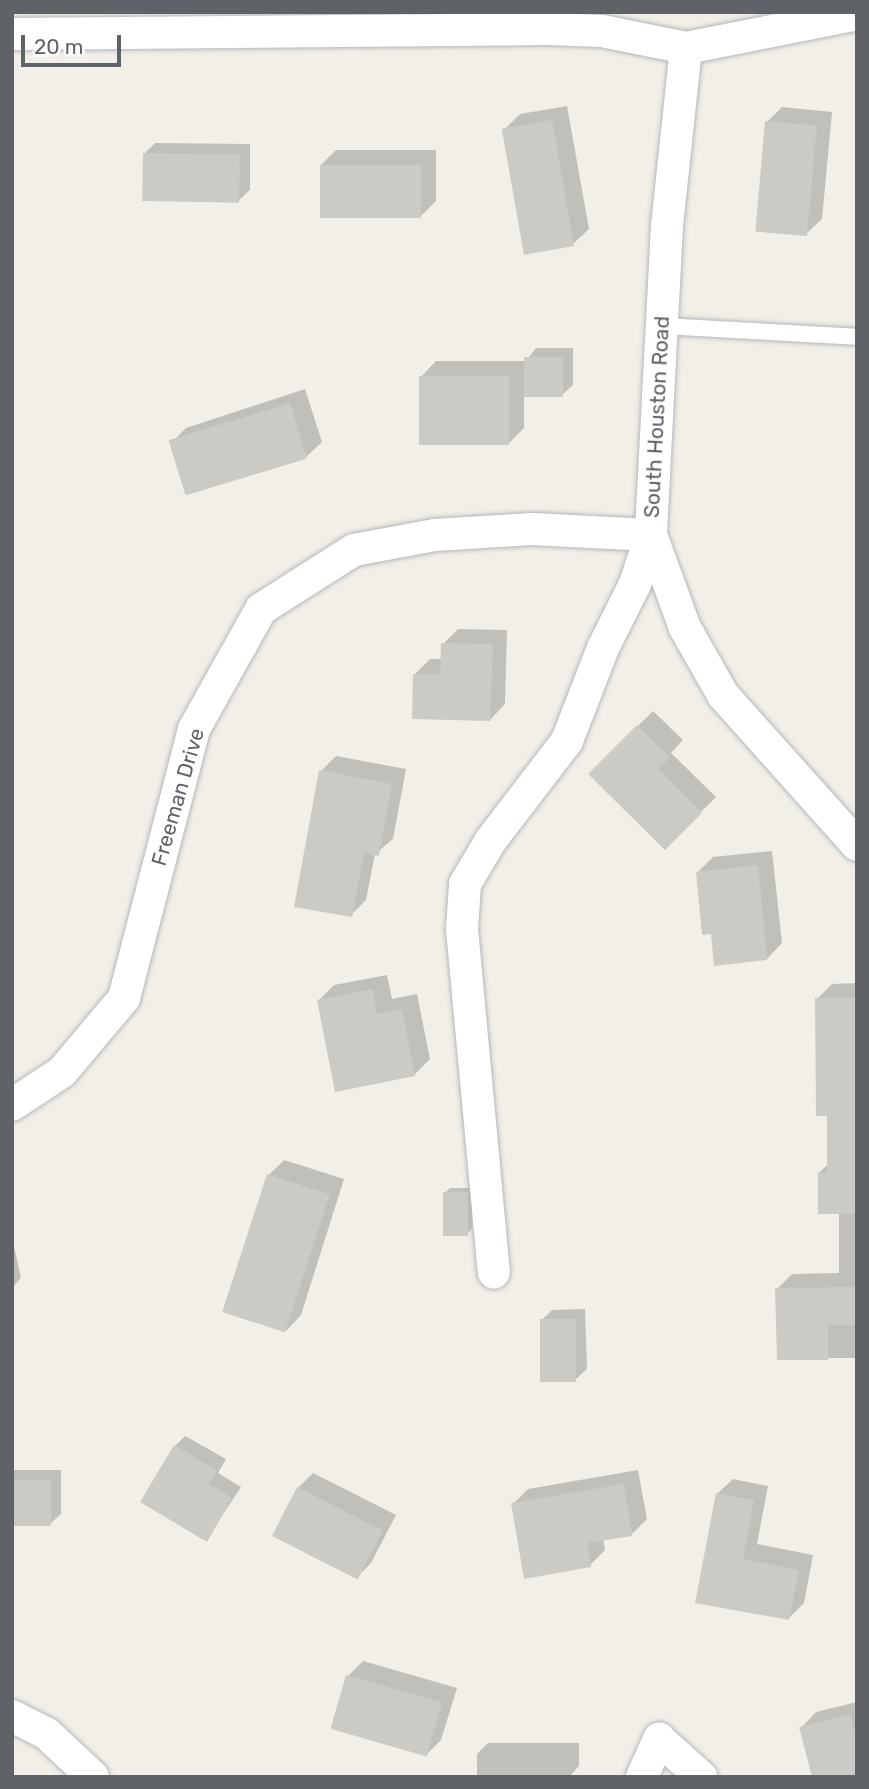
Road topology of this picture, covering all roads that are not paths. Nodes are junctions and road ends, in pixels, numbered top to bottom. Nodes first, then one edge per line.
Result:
1 (621, 12) edge
2 (857, 14) edge
3 (816, 19) edge
4 (105, 22) edge
5 (12, 34) edge
6 (686, 48) junction
7 (662, 326) junction
8 (857, 337) edge
9 (651, 535) junction
10 (857, 845) edge
11 (12, 1105) edge
12 (494, 1273) dead end
13 (12, 1716) edge
14 (93, 1777) edge
15 (642, 1777) edge
16 (701, 1777) edge

1 - 6 street
2 - 3 street
3 - 6 street
4 - 5 street
4 - 6 street
6 - 7 street, South Houston Road
7 - 8 lane
7 - 9 street, South Houston Road
9 - 10 street, South Houston Road
9 - 11 street, Freeman Drive
9 - 12 street
13 - 14 street
15 - 16 street

